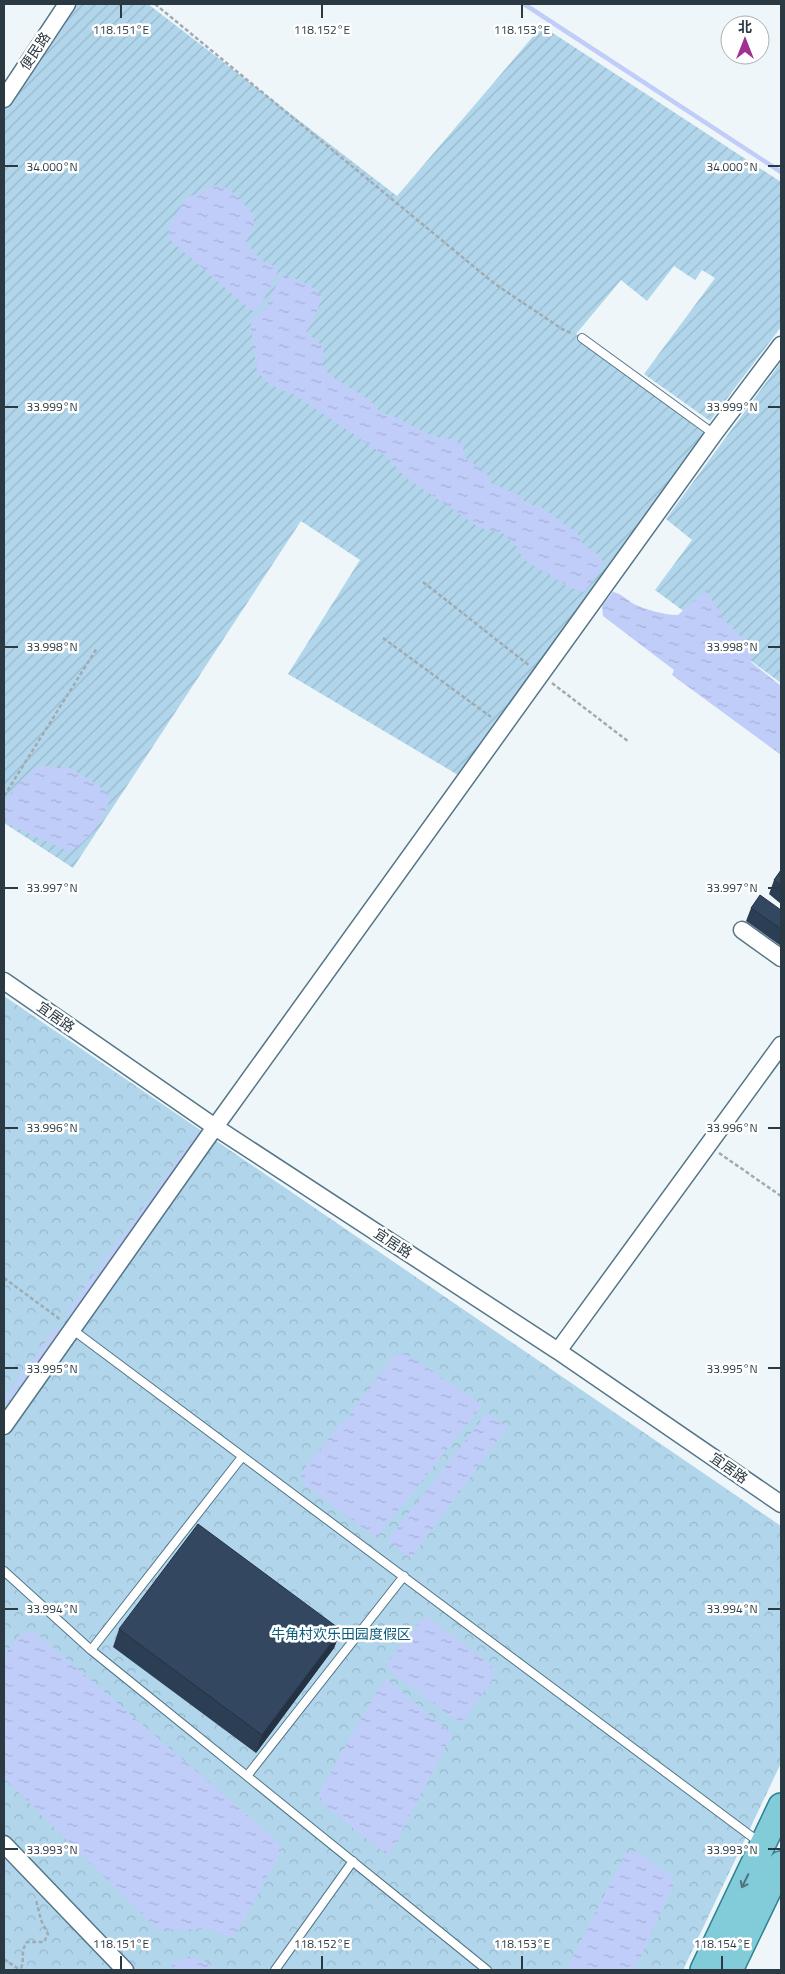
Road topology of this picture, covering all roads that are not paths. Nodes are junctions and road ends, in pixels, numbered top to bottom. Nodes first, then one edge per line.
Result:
1 (67, 4) edge
2 (4, 99) edge
3 (582, 338) road end
4 (781, 345) edge
5 (714, 434) junction
6 (742, 930) dead end
7 (781, 958) edge
8 (4, 981) edge
9 (781, 1045) edge
10 (215, 1126) junction
11 (73, 1330) junction
12 (558, 1351) junction
13 (4, 1426) edge
14 (242, 1457) junction
15 (781, 1504) edge
16 (4, 1571) edge
17 (404, 1576) junction
18 (91, 1650) junction
19 (246, 1776) junction
20 (781, 1806) edge
21 (4, 1844) edge
22 (763, 1844) junction
23 (354, 1861) junction
24 (781, 1864) edge
25 (125, 1970) edge
26 (275, 1970) edge
27 (487, 1970) edge
28 (703, 1970) edge
29 (730, 1970) edge

1 - 2 street, 便民路
3 - 5 lane
4 - 5 street
5 - 10 street
6 - 7 street
8 - 10 street, 宜居路
9 - 12 street
10 - 11 street
10 - 12 street, 宜居路
11 - 13 street
11 - 14 lane
12 - 15 street, 宜居路
14 - 17 lane
14 - 18 lane
16 - 18 lane
17 - 19 lane
17 - 22 lane
18 - 19 lane
19 - 23 lane
20 - 22 main road
21 - 25 street
22 -> 28 main road
23 - 26 lane
23 - 27 lane
24 - 29 main road

